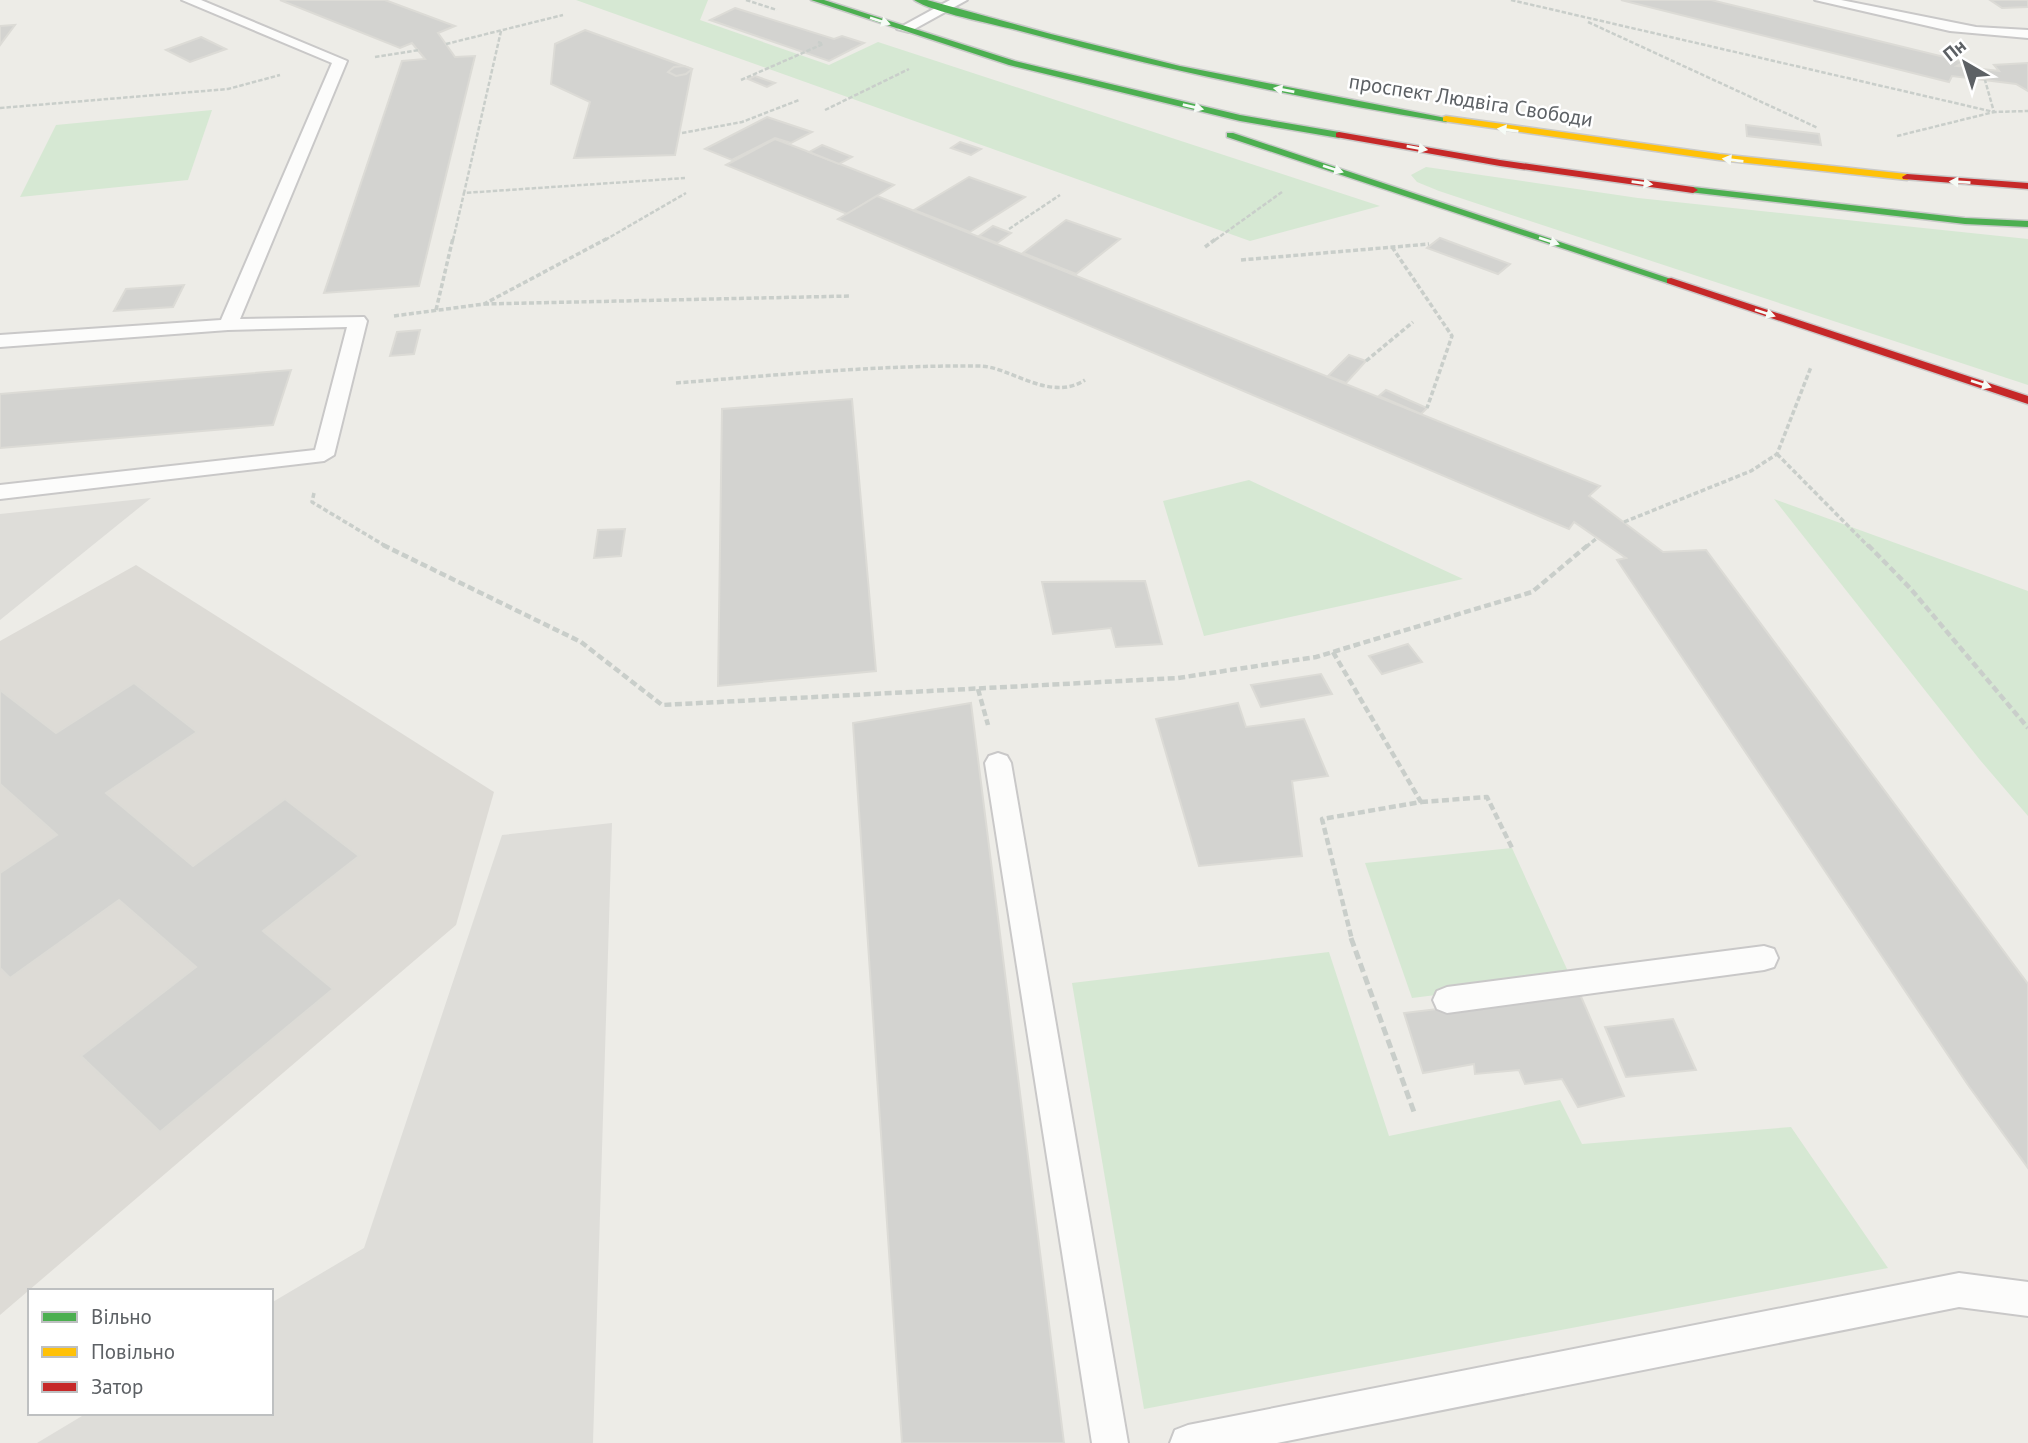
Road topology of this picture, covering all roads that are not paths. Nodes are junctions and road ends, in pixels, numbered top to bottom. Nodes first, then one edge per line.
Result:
1 (189, 0) edge
2 (815, 0) edge
3 (918, 0) edge
4 (960, 0) edge
5 (1822, 0) edge
6 (944, 8) junction
7 (904, 29) junction
8 (2028, 34) edge
9 (1012, 63) junction
10 (2028, 186) edge
11 (2028, 224) edge
12 (228, 325) junction
13 (0, 341) edge
14 (2028, 400) edge
15 (0, 492) edge
16 (998, 762) dead end
17 (1764, 958) dead end
18 (1447, 1000) dead end
19 (2028, 1299) edge
20 (1110, 1443) edge
21 (1188, 1443) edge

1 - 12 lane
2 -> 7 main road
3 - 6 main road, проспект Людвіга Свободи
4 - 6 lane
5 - 8 lane
6 - 7 lane
10 -> 6 main road, проспект Людвіга Свободи
7 - 9 main road
9 -> 11 main road
9 -> 14 main road
12 - 13 lane
12 - 15 lane
16 - 20 lane
17 - 18 lane
19 - 21 lane

